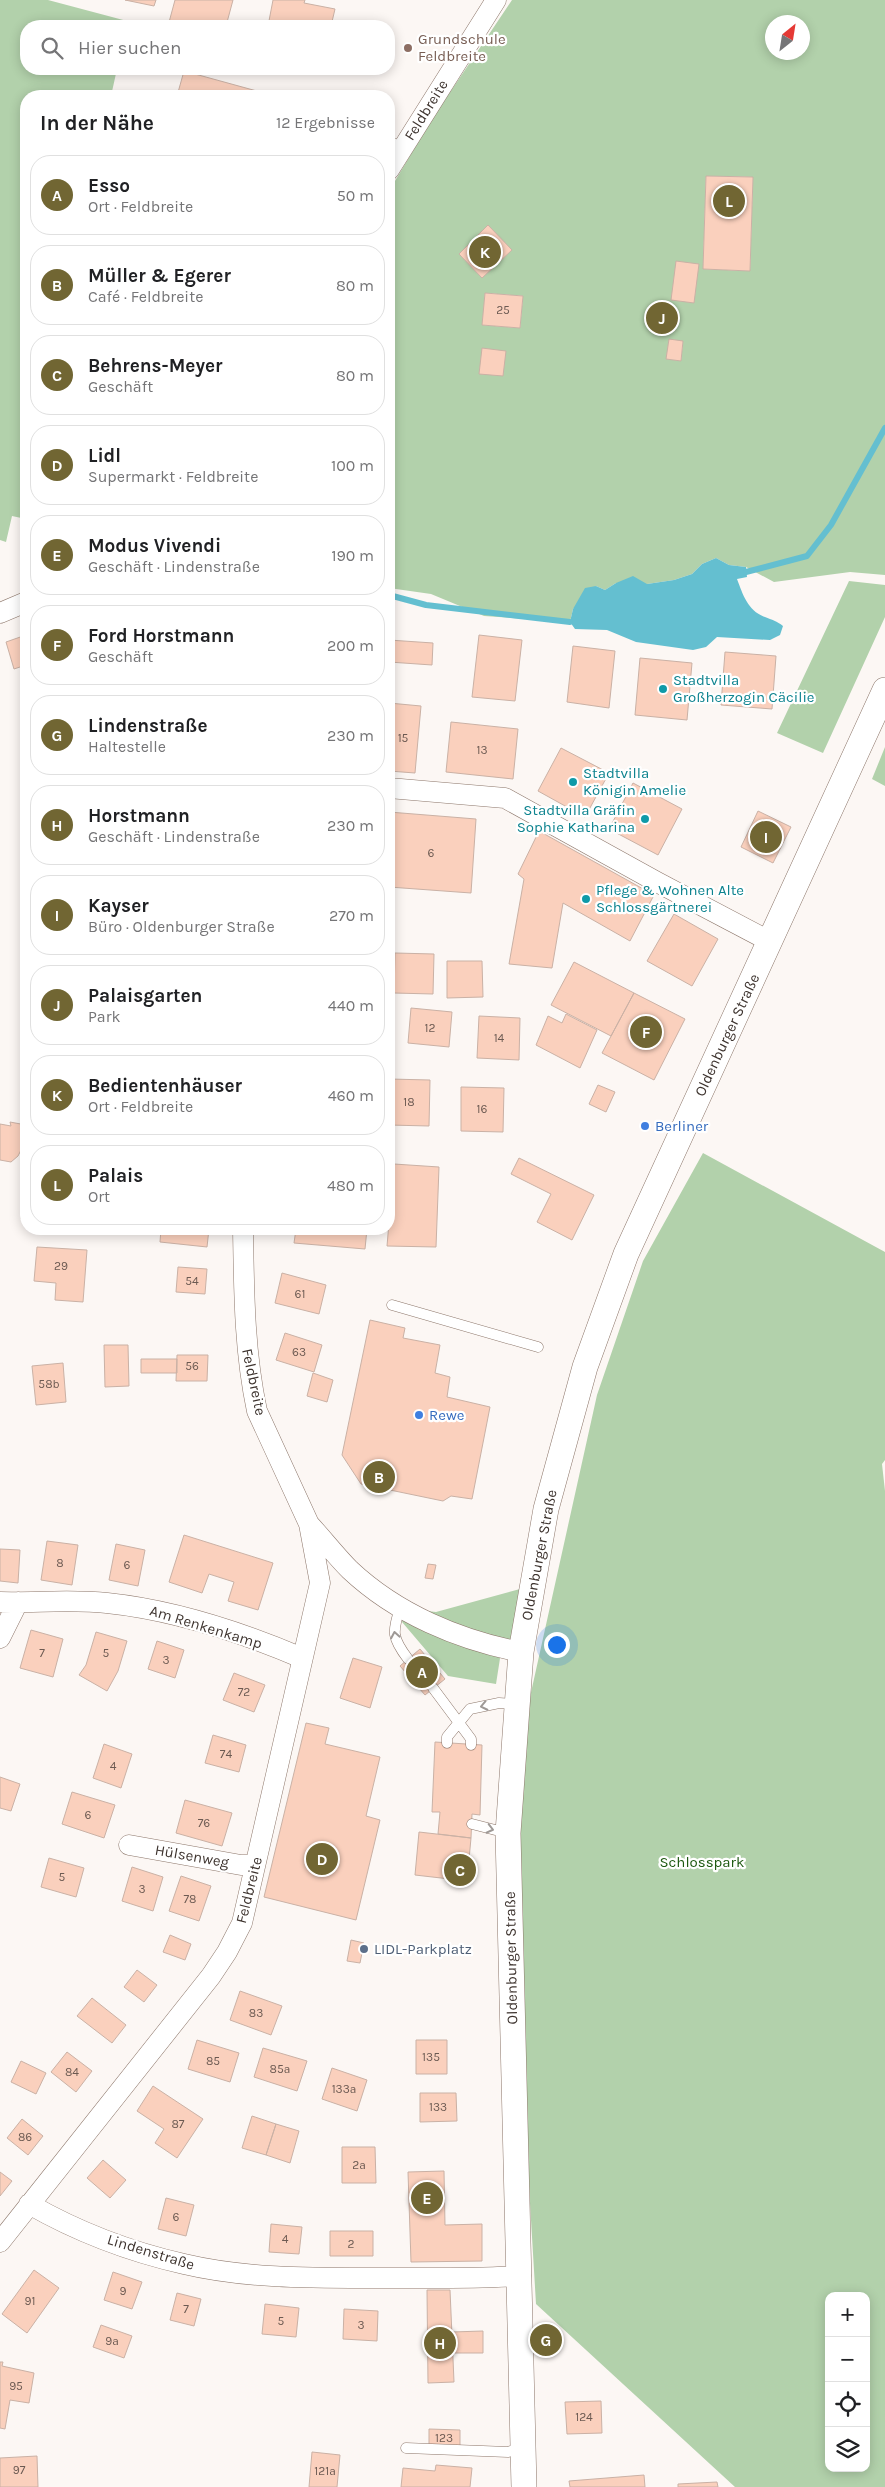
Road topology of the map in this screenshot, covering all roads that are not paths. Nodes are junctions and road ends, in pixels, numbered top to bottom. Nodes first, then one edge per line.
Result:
1 (496, 0) edge
2 (395, 145) edge
3 (20, 605) edge
4 (0, 613) edge
5 (885, 690) edge
6 (395, 789) edge
7 (771, 942) junction
8 (243, 1235) edge
9 (392, 1305) dead end
10 (538, 1347) dead end
11 (309, 1524) junction
12 (9, 1602) edge
13 (400, 1608) junction
14 (0, 1638) edge
15 (521, 1652) junction
16 (302, 1658) junction
17 (408, 1659) dead end
18 (433, 1688) dead end
19 (517, 1704) junction
20 (458, 1725) junction
21 (447, 1743) dead end
22 (470, 1745) dead end
23 (472, 1824) dead end
24 (508, 1833) junction
25 (130, 1844) dead end
26 (255, 1865) junction
27 (29, 2204) junction
28 (0, 2242) edge
29 (520, 2276) junction
30 (522, 2446) junction
31 (406, 2448) dead end
32 (524, 2487) edge

1 - 2 street, Feldbreite
3 - 4 street
5 - 7 street, Oldenburger Straße
6 - 7 street
7 - 15 street, Oldenburger Straße
8 - 11 street, Feldbreite
9 - 10 lane
11 - 13 street, Feldbreite
11 - 16 street, Feldbreite
12 - 14 street, Am Renkenkamp
12 - 16 street, Am Renkenkamp
13 - 15 street, Feldbreite
17 -> 13 lane
15 - 19 street, Oldenburger Straße
16 - 26 street, Feldbreite
18 - 20 lane
19 -> 20 lane
19 - 24 street, Oldenburger Straße
20 - 21 lane
20 - 22 lane
23 -> 24 lane
24 - 29 street, Oldenburger Straße
25 - 26 street, Hülsenweg
26 - 27 street, Feldbreite
27 - 28 street, Feldbreite
27 - 29 street, Lindenstraße
29 - 30 street, Oldenburger Straße
30 - 31 lane
30 - 32 street, Oldenburger Straße

